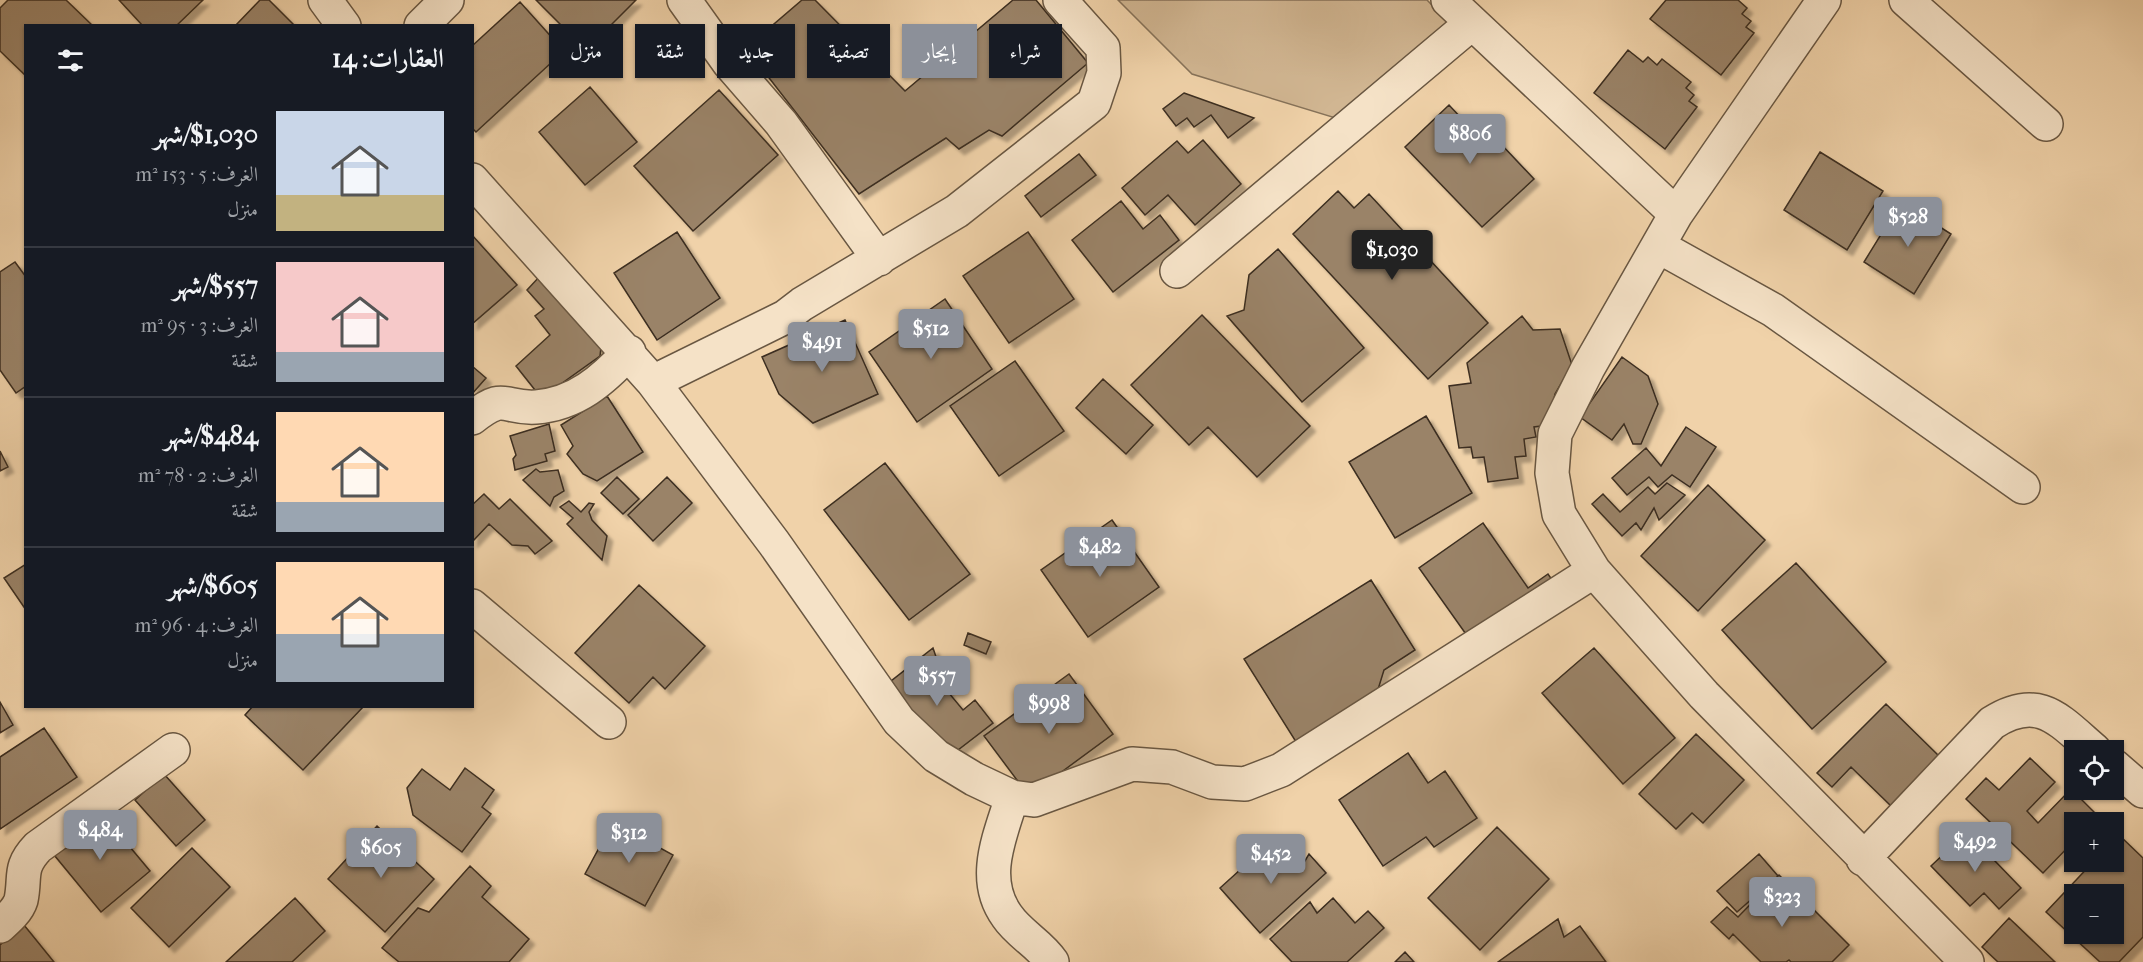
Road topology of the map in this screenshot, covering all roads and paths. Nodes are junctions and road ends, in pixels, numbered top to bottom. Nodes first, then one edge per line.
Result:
1 (325, 0) edge
2 (447, 0) edge
3 (684, 0) edge
4 (1060, 0) edge
5 (1448, 0) edge
6 (1824, 0) edge
7 (1906, 0) edge
8 (1472, 23) junction
9 (343, 24) edge
10 (423, 24) edge
11 (2046, 124) dead end
12 (474, 182) edge
13 (1676, 214) junction
14 (1658, 246) junction
15 (879, 259) junction
16 (1177, 271) dead end
17 (629, 352) junction
18 (653, 382) junction
19 (474, 416) edge
20 (2023, 487) dead end
21 (1594, 571) junction
22 (474, 608) edge
23 (609, 722) dead end
24 (2082, 740) edge
25 (173, 750) dead end
26 (2124, 775) edge
27 (2143, 791) edge
28 (1012, 797) junction
29 (1863, 858) junction
30 (0, 926) edge
31 (1052, 962) edge
32 (1967, 962) edge

1 - 9 street
2 - 10 street
3 - 15 street
4 - 15 street
5 - 8 street
6 - 13 street
7 - 11 street
8 - 13 street
8 - 16 street
12 - 17 street
13 - 14 street
14 - 20 street
14 - 21 street
15 - 18 street
17 - 18 street
17 - 19 street
18 - 28 street
21 - 28 street
21 - 29 street
22 - 23 street
24 - 29 street
25 - 30 street
26 - 27 street
28 - 31 street
29 - 32 street

